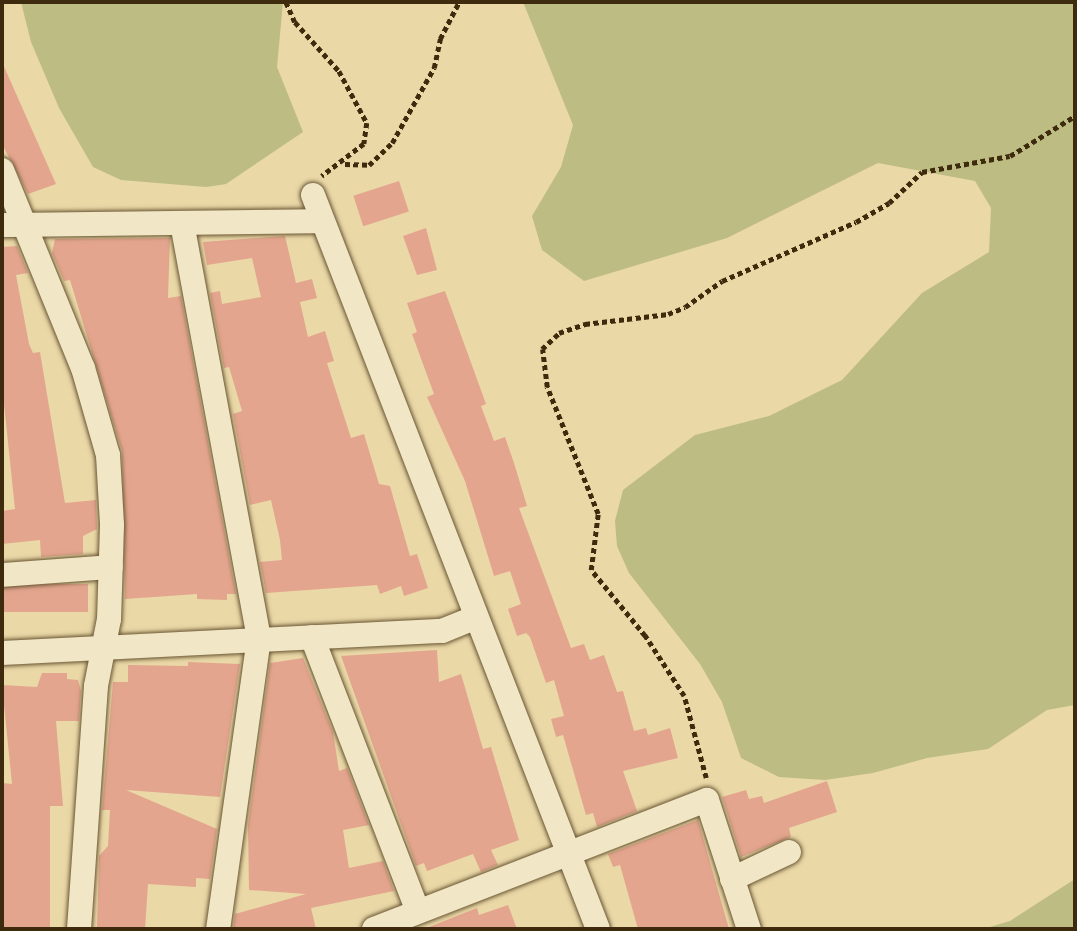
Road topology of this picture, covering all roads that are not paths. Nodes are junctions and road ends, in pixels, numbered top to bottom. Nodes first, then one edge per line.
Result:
1 (2, 170) edge
2 (313, 195) road end
3 (322, 221) junction
4 (183, 223) junction
5 (13, 225) edge
6 (111, 568) junction
7 (2, 575) edge
8 (475, 618) junction
9 (312, 637) junction
10 (259, 638) junction
11 (102, 648) junction
12 (2, 653) edge
13 (567, 852) junction
14 (789, 852) dead end
15 (732, 879) junction
16 (418, 911) junction
17 (79, 929) edge
18 (218, 929) edge
19 (374, 929) edge
20 (598, 929) edge
21 (749, 929) edge

1 - 5 street
2 - 3 street
3 - 4 street
3 - 8 street
4 - 5 street
4 - 10 street
5 - 6 street
6 - 7 street
6 - 11 street
8 - 9 street
8 - 13 street
9 - 10 street
9 - 16 street
10 - 11 street
10 - 18 street
11 - 12 street
11 - 17 street
13 - 15 street
13 - 16 street
13 - 20 street
14 - 15 street
15 - 21 street
16 - 19 street

